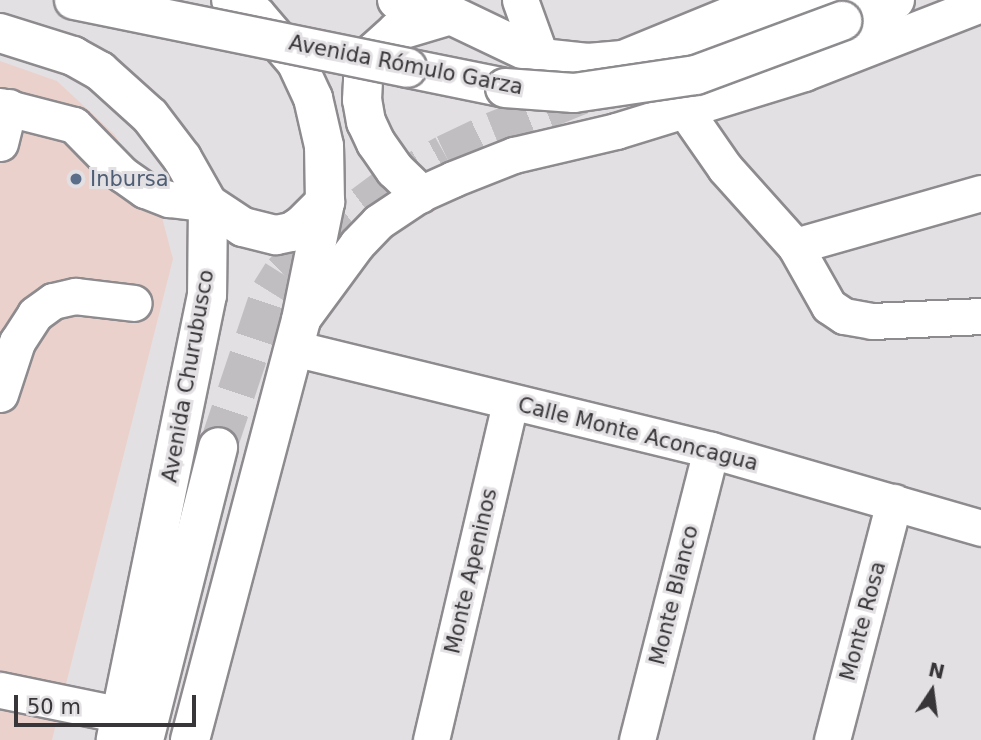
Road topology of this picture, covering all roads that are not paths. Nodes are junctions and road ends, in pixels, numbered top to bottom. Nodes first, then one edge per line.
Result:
1 (74, 0) edge
2 (231, 0) edge
3 (397, 0) edge
4 (520, 0) edge
5 (770, 0) edge
6 (895, 0) edge
7 (981, 4) edge
8 (840, 10) edge
9 (451, 15) junction
10 (0, 33) edge
11 (541, 58) junction
12 (630, 76) tunnel mouth
13 (5, 107) edge
14 (684, 110) junction
15 (0, 144) edge
16 (981, 193) edge
17 (420, 194) junction
18 (325, 202) junction
19 (208, 204) junction
20 (795, 246) junction
21 (134, 303) dead end
22 (981, 316) edge
23 (297, 334) junction
24 (0, 394) edge
25 (510, 402) junction
26 (218, 447) tunnel mouth
27 (711, 450) junction
28 (894, 502) junction
29 (981, 528) edge
30 (0, 690) edge
31 (128, 732) edge
32 (190, 740) edge
33 (431, 740) edge
34 (637, 740) edge
35 (832, 740) edge

1 - 8 main road, Avenida Rómulo Garza, bridge
2 - 18 main road
3 - 9 main road, Avenida Rómulo Garza
4 - 11 street
5 - 11 main road, Avenida Rómulo Garza
6 - 8 main road, Avenida Rómulo Garza
7 - 14 street
8 - 12 main road
9 - 11 main road, Avenida Rómulo Garza
9 - 17 main road
10 - 19 main road
13 - 15 street
13 - 19 street
14 - 17 street
14 - 20 street
16 - 20 street
17 - 23 street
18 - 19 main road
18 - 23 main road
19 - 31 main road, Avenida Churubusco
20 - 22 street
21 - 24 street
23 - 25 street, Calle Monte Aconcagua
23 - 32 main road
25 - 27 street, Calle Monte Aconcagua
25 - 33 street, Monte Apeninos
26 - 31 main road
27 - 28 street, Calle Monte Aconcagua
27 - 34 street, Monte Blanco
28 - 29 street, Calle Monte Aconcagua
28 - 35 street, Monte Rosa
30 - 31 street

